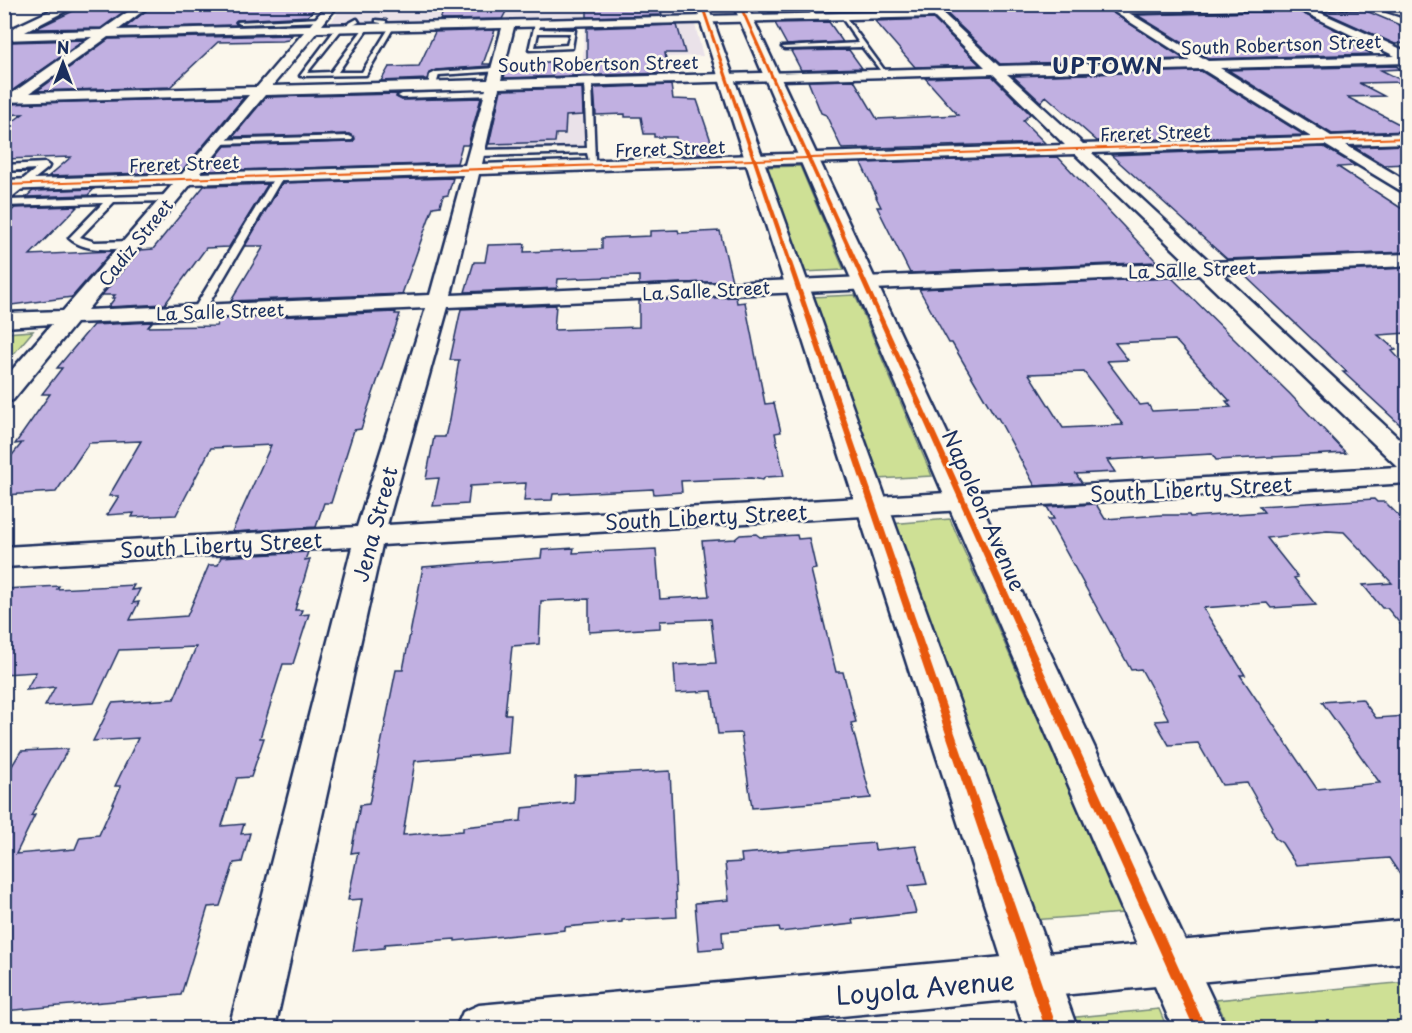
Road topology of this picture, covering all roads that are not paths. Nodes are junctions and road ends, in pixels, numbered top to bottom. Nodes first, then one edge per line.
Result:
1 (74, 4) edge
2 (147, 4) edge
3 (334, 4) edge
4 (806, 4) edge
5 (1294, 5) edge
6 (1377, 5) edge
7 (1111, 7) edge
8 (931, 9) edge
9 (741, 11) edge
10 (703, 12) edge
11 (1407, 15) edge
12 (816, 16) junction
13 (842, 16) junction
14 (240, 22) dead end
15 (509, 23) junction
16 (318, 24) junction
17 (362, 24) junction
18 (385, 25) junction
19 (537, 27) junction
20 (342, 28) junction
21 (105, 34) junction
22 (4, 36) edge
23 (866, 45) junction
24 (785, 47) dead end
25 (1407, 58) edge
26 (1204, 65) junction
27 (996, 70) junction
28 (333, 74) junction
29 (886, 74) junction
30 (771, 77) junction
31 (725, 78) junction
32 (494, 82) junction
33 (588, 82) junction
34 (260, 91) junction
35 (402, 96) dead end
36 (8, 100) edge
37 (349, 138) dead end
38 (1407, 138) edge
39 (1328, 141) junction
40 (217, 142) junction
41 (1078, 149) junction
42 (592, 157) junction
43 (807, 158) junction
44 (753, 160) junction
45 (474, 161) junction
46 (4, 168) edge
47 (280, 175) junction
48 (187, 178) junction
49 (24, 184) junction
50 (4, 185) edge
51 (1407, 190) edge
52 (171, 198) junction
53 (111, 200) junction
54 (4, 201) edge
55 (132, 244) junction
56 (1407, 260) edge
57 (1204, 268) junction
58 (862, 283) junction
59 (796, 286) junction
60 (439, 302) junction
61 (198, 312) junction
62 (73, 316) junction
63 (4, 320) edge
64 (4, 395) edge
65 (1407, 462) edge
66 (1407, 475) edge
67 (961, 502) junction
68 (872, 507) junction
69 (369, 536) junction
70 (4, 557) edge
71 (1407, 941) edge
72 (1171, 963) junction
73 (1034, 976) junction
74 (252, 1029) edge
75 (479, 1029) edge
76 (1051, 1029) edge
77 (1200, 1029) edge

1 - 22 street
2 - 21 street
3 - 16 street, Cadiz Street
4 - 12 lane
5 - 6 street
5 - 7 street
5 - 25 street
6 - 11 street
7 - 26 street
8 - 13 street
8 - 27 street
9 - 10 street
9 - 12 street
9 - 30 main road, Napoleon Avenue
10 - 19 street
10 - 31 main road
12 - 13 street
13 - 23 lane
14 - 16 lane
15 - 18 street
15 - 19 street
15 - 32 street, Jena Street
16 - 20 street
16 - 21 street
16 - 34 street, Cadiz Street
17 - 18 street
17 - 20 street
17 - 28 lane
18 - 28 lane
19 - 19 lane
20 - 28 lane
21 - 22 street
21 - 36 street
23 - 24 lane
23 - 29 lane
25 - 26 street, South Robertson Street
26 - 27 street, South Robertson Street
26 - 39 street
27 - 29 street, South Robertson Street
27 - 41 street
29 - 30 street, South Robertson Street
30 - 31 street, South Robertson Street
30 - 43 main road, Napoleon Avenue
31 - 33 street, South Robertson Street
31 - 44 main road
32 - 33 street, South Robertson Street
32 - 34 street, South Robertson Street
32 - 35 lane
32 - 45 street, Jena Street
33 - 42 lane
34 - 36 street, South Robertson Street
34 - 40 street, Cadiz Street
37 - 40 lane
38 - 39 street, Freret Street
39 - 41 street, Freret Street
39 - 51 street
40 - 48 street, Cadiz Street
41 - 43 street, Freret Street
41 - 57 street
42 - 44 street, Freret Street
42 - 45 street, Freret Street
43 - 44 street, Freret Street
43 - 58 main road, Napoleon Avenue
44 - 59 main road
45 - 47 street, Freret Street
45 - 60 street, Jena Street
46 - 49 lane
47 - 48 street, Freret Street
47 - 61 lane
48 - 49 street, Freret Street
48 - 52 street, Cadiz Street
49 - 50 street, Freret Street
49 - 54 lane
52 - 53 lane
52 - 55 street, Cadiz Street
53 - 54 lane
53 - 55 lane
55 - 62 street, Cadiz Street
56 - 57 street, La Salle Street
57 - 58 street, La Salle Street
57 - 65 street
58 - 59 street, La Salle Street
58 - 67 main road, Napoleon Avenue
59 - 60 street, La Salle Street
59 - 68 main road
60 - 61 street, La Salle Street
60 - 69 street, Jena Street
61 - 62 street, La Salle Street
62 - 63 street, La Salle Street
62 - 64 street, Cadiz Street
66 - 67 street, South Liberty Street
67 - 68 street, South Liberty Street
67 - 72 main road, Napoleon Avenue
68 - 69 street, South Liberty Street
68 - 73 main road
69 - 70 street, South Liberty Street
69 - 74 street, Jena Street
71 - 72 street, Loyola Avenue
72 - 73 street, Loyola Avenue
72 - 77 main road, Napoleon Avenue
73 - 75 street, Loyola Avenue
73 - 76 main road

